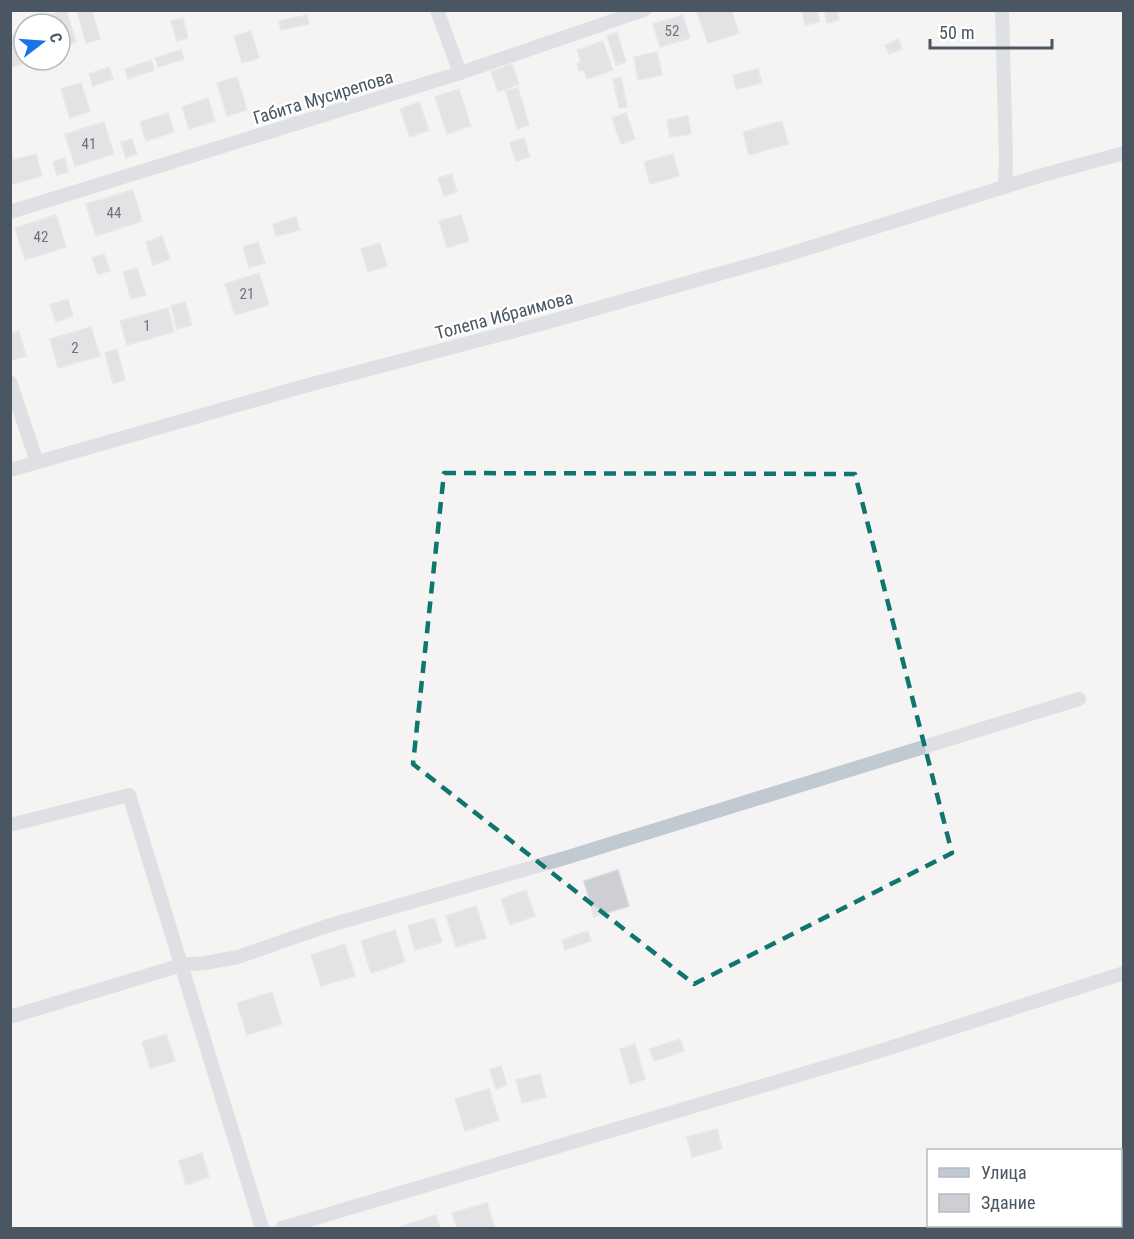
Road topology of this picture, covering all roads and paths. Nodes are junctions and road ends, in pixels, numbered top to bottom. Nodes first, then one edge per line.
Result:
1 (437, 10) edge
2 (644, 10) edge
3 (1002, 10) edge
4 (460, 73) junction
5 (1124, 153) edge
6 (1006, 160) junction
7 (1025, 180) junction
8 (1005, 187) junction
9 (10, 212) edge
10 (10, 382) edge
11 (38, 462) junction
12 (10, 470) edge
13 (1079, 699) dead end
14 (10, 825) edge
15 (182, 965) junction
16 (1124, 973) edge
17 (10, 1017) edge
18 (262, 1228) edge
19 (282, 1228) edge

1 - 4 street
2 - 4 street, Габита Мусирепова
3 - 6 street
4 - 9 street, Габита Мусирепова
5 - 7 street, Толепа Ибраимова
6 - 7 street
6 - 8 street
7 - 8 street, Толепа Ибраимова
8 - 11 street, Толепа Ибраимова
10 - 11 street
11 - 12 street, Толепа Ибраимова
13 - 15 street
14 - 15 street
15 - 17 street
15 - 18 street
16 - 19 street

